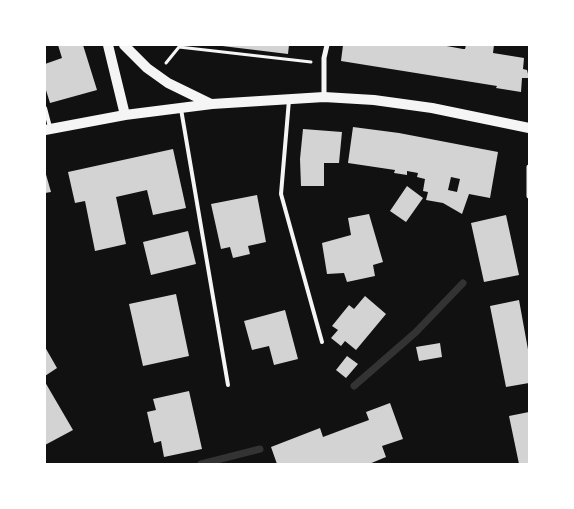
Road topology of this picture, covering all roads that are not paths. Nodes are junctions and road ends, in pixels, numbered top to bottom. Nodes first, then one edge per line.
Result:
1 (108, 45) edge
2 (124, 45) edge
3 (327, 45) edge
4 (324, 97) junction
5 (289, 98) junction
6 (212, 104) junction
7 (45, 108) edge
8 (181, 108) junction
9 (125, 115) junction
10 (529, 128) edge
11 (48, 129) edge
12 (529, 166) edge
13 (529, 196) edge
14 (322, 342) dead end
15 (228, 385) dead end

1 - 9 main road
2 - 6 main road
3 - 4 street
4 - 5 main road
4 - 10 main road
5 - 6 main road
5 - 14 lane
6 - 8 main road
7 - 11 lane
8 - 9 main road
8 - 15 lane
9 - 11 main road
12 - 13 street

